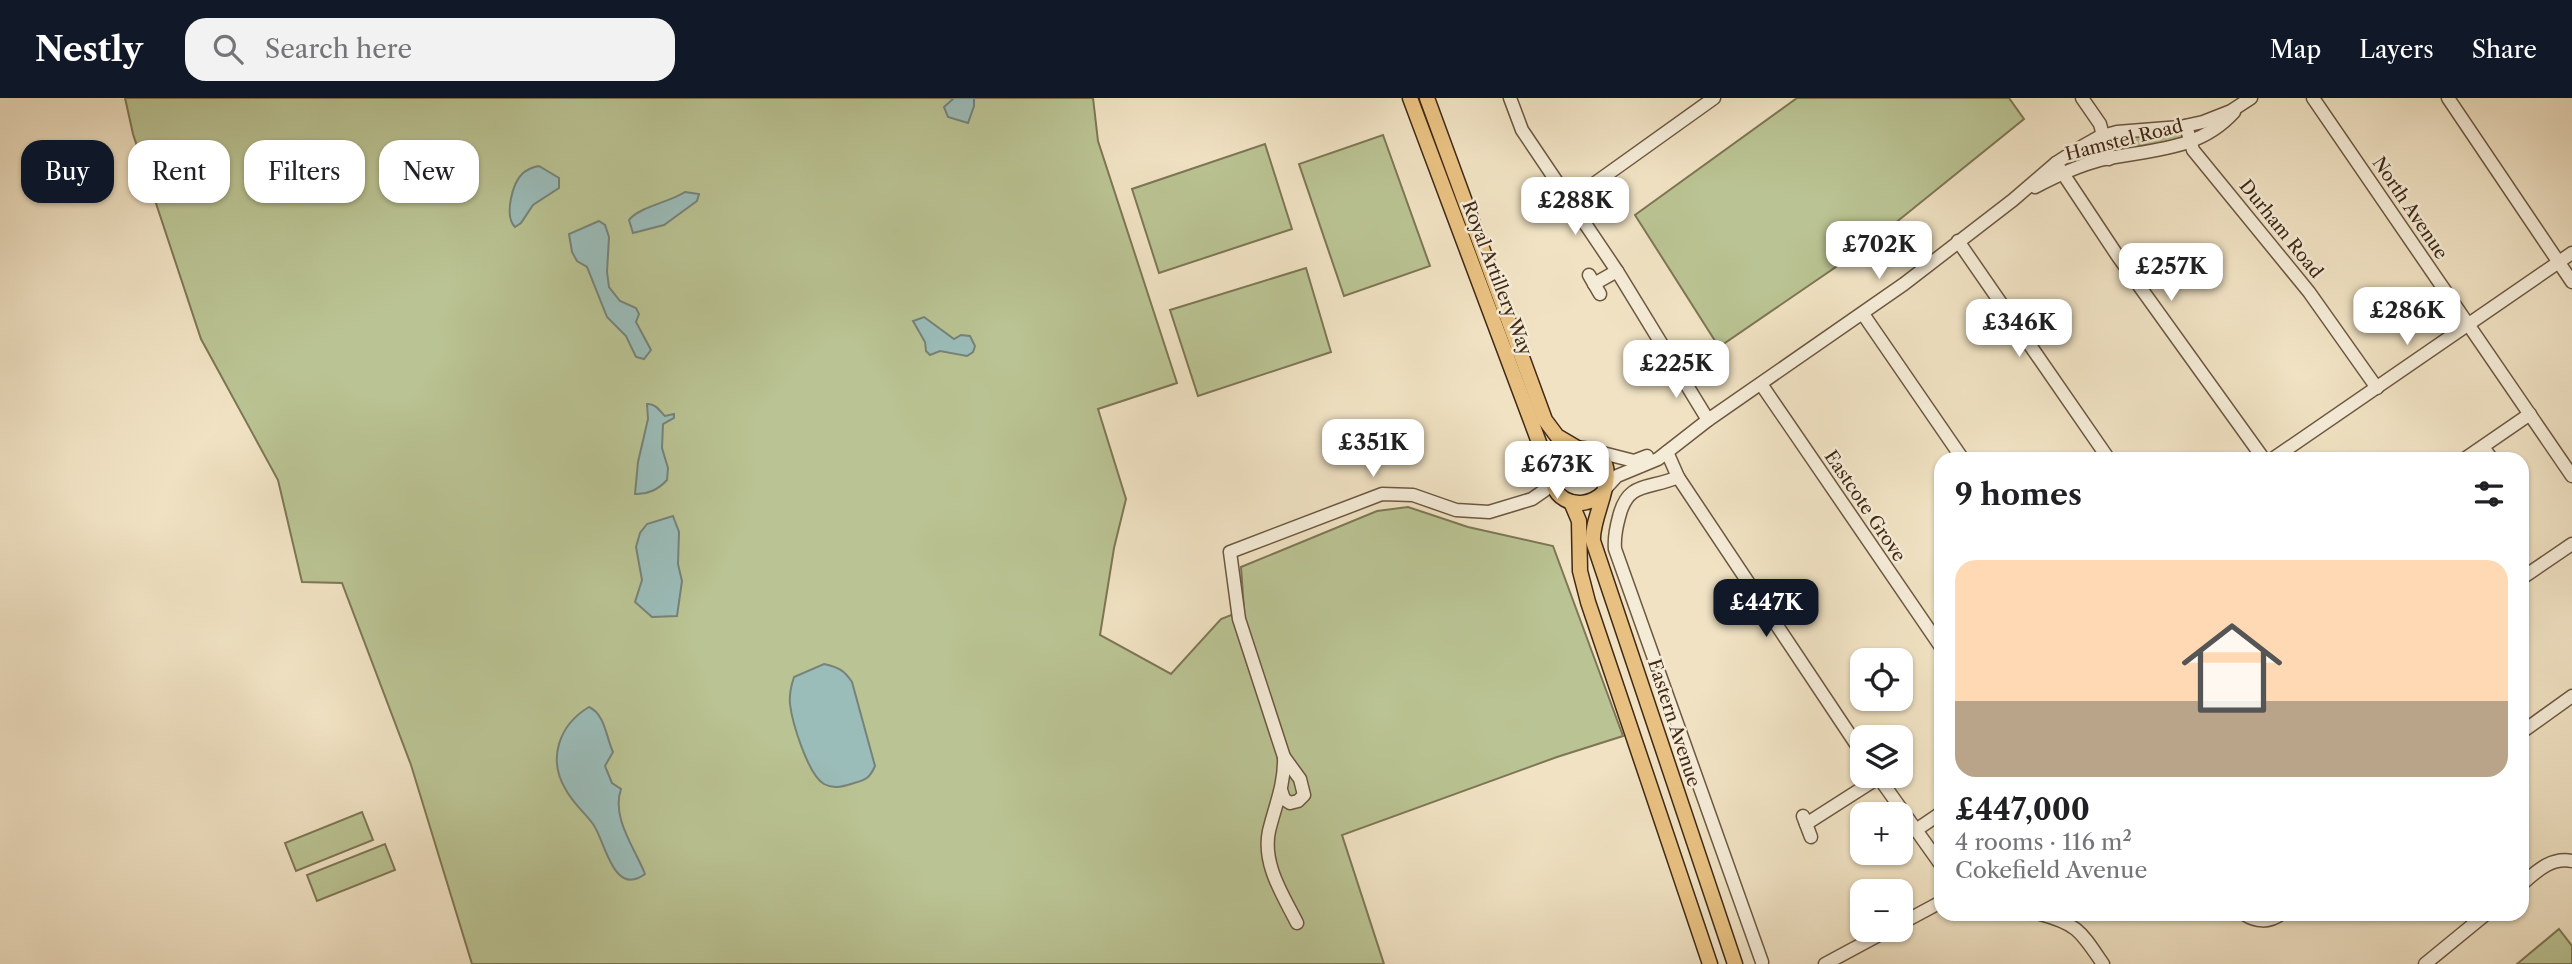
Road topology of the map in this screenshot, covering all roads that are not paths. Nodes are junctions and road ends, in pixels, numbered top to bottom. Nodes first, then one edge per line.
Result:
1 (1410, 98) edge
2 (1427, 98) edge
3 (1510, 98) edge
4 (1714, 98) edge
5 (2082, 98) edge
6 (2251, 98) edge
7 (2313, 98) edge
8 (2448, 98) edge
9 (2236, 103) edge
10 (2186, 126) junction
11 (2104, 136) junction
12 (2190, 142) junction
13 (2109, 159) junction
14 (2058, 168) junction
15 (1570, 201) junction
16 (1958, 241) junction
17 (2572, 253) edge
18 (2559, 262) junction
19 (1617, 271) junction
20 (2572, 282) edge
21 (1595, 284) dead end
22 (1863, 314) junction
23 (2469, 324) junction
24 (1761, 384) junction
25 (2377, 388) junction
26 (2530, 414) junction
27 (1708, 420) junction
28 (2483, 447) junction
29 (1584, 449) junction
30 (1668, 452) junction
31 (1958, 452) edge
32 (2104, 452) edge
33 (2259, 452) edge
34 (2283, 452) edge
35 (2475, 452) edge
36 (2487, 452) edge
37 (1647, 460) junction
38 (1553, 474) junction
39 (2572, 476) edge
40 (1678, 477) junction
41 (1604, 491) junction
42 (1532, 499) junction
43 (1568, 501) junction
44 (2572, 544) edge
45 (2529, 573) edge
46 (1934, 637) edge
47 (2572, 696) edge
48 (2529, 727) edge
49 (1850, 735) edge
50 (1283, 757) junction
51 (1859, 788) edge
52 (1885, 788) edge
53 (1281, 790) junction
54 (1934, 818) edge
55 (1916, 830) junction
56 (1811, 837) dead end
57 (1934, 855) edge
58 (2572, 861) edge
59 (2529, 879) edge
60 (1934, 906) edge
61 (1913, 917) edge
62 (2065, 921) edge
63 (2478, 921) edge
64 (1297, 923) dead end
65 (1866, 942) edge
66 (1762, 962) edge
67 (1710, 964) edge
68 (1735, 964) edge
69 (1825, 964) edge
70 (2103, 964) edge
71 (2426, 964) edge

1 - 38 main road, Royal Artillery Way
2 - 29 main road, Royal Artillery Way
3 - 15 street
4 - 15 street
5 - 11 street
6 - 9 street, Hamstel Road
7 - 23 street, North Avenue
8 - 18 street
9 - 10 street, Hamstel Road
9 - 12 street, Hamstel Road
10 - 11 street, Hamstel Road
10 - 12 street, Durham Road
11 - 13 street
11 - 14 street, Hamstel Road
12 - 13 street, Hamstel Road
12 - 25 street, Durham Road
13 - 14 street, Hamstel Road
14 - 16 street, Hamstel Road
14 - 33 street
15 - 19 street
16 - 22 street, Hamstel Road
16 - 32 street
17 - 18 street
18 - 20 street
18 - 23 street
19 - 21 street
19 - 27 street
22 - 24 street, Hamstel Road
22 - 31 street
23 - 25 street
23 - 26 street, North Avenue
24 - 27 street, Hamstel Road
24 - 46 street, Eastcote Grove
25 - 34 street
26 - 28 street
26 - 39 street, North Avenue
27 - 30 street, Hamstel Road
27 - 37 street, Hamstel Road
28 - 35 street
28 - 36 street
29 - 37 street
29 - 38 main road
29 - 41 main road, Eastern Avenue
30 - 37 street
30 - 40 street
37 - 40 street
37 - 41 street, Hamstel Road
38 - 42 street
38 - 43 main road
40 - 49 street
40 - 66 street
41 - 43 main road
41 - 68 main road, Eastern Avenue
42 - 43 street
42 - 50 street
43 - 67 main road
44 - 45 street
47 - 48 street
50 - 53 street
50 - 53 street
51 - 56 street
52 - 55 street
53 - 64 street
54 - 55 street
55 - 57 street
58 - 59 street
60 - 61 street
62 - 70 street
63 - 71 street
65 - 69 street

